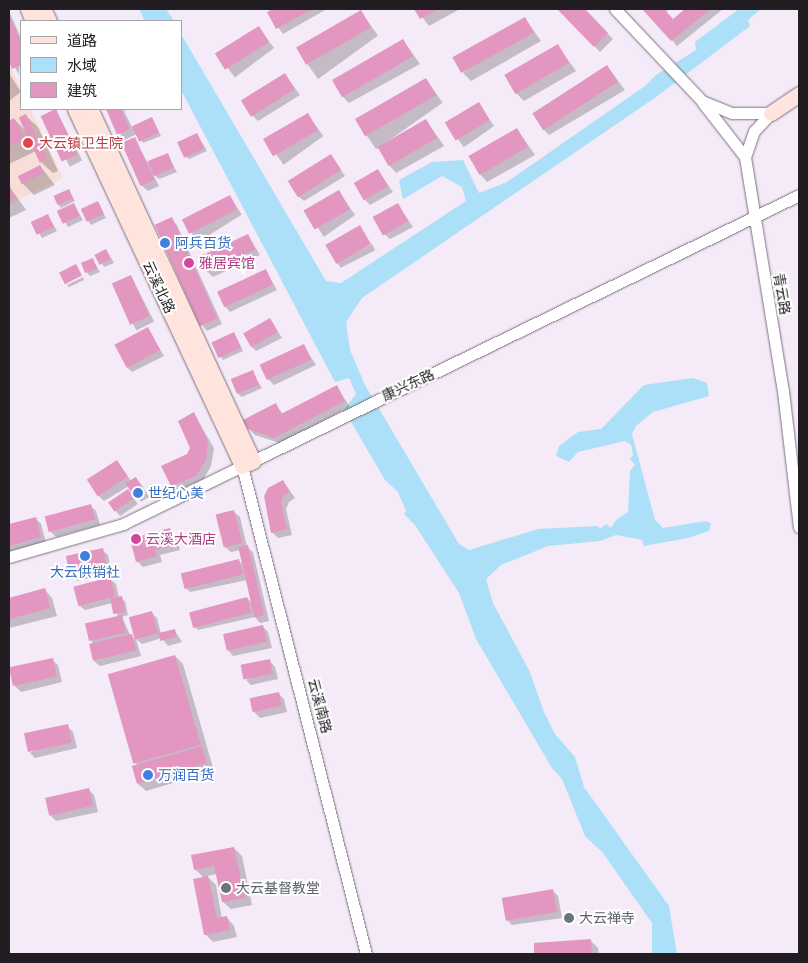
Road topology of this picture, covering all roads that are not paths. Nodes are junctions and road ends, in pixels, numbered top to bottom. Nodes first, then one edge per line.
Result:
1 (614, 9) edge
2 (799, 94) edge
3 (702, 101) junction
4 (75, 110) edge
5 (90, 110) edge
6 (770, 113) junction
7 (745, 156) junction
8 (799, 195) edge
9 (753, 217) junction
10 (247, 464) junction
11 (799, 527) edge
12 (9, 557) edge
13 (366, 954) edge

1 - 3 street
2 - 6 street
3 - 6 street
3 - 7 street
4 - 10 street, 云溪北路
5 - 10 street, 云溪北路
6 - 7 street, 青云路
7 - 9 street, 青云路
8 - 9 street, 康兴东路
9 - 10 street, 康兴东路
9 - 11 street, 青云路
10 - 12 street, 康兴东路
10 - 13 street, 云溪南路

